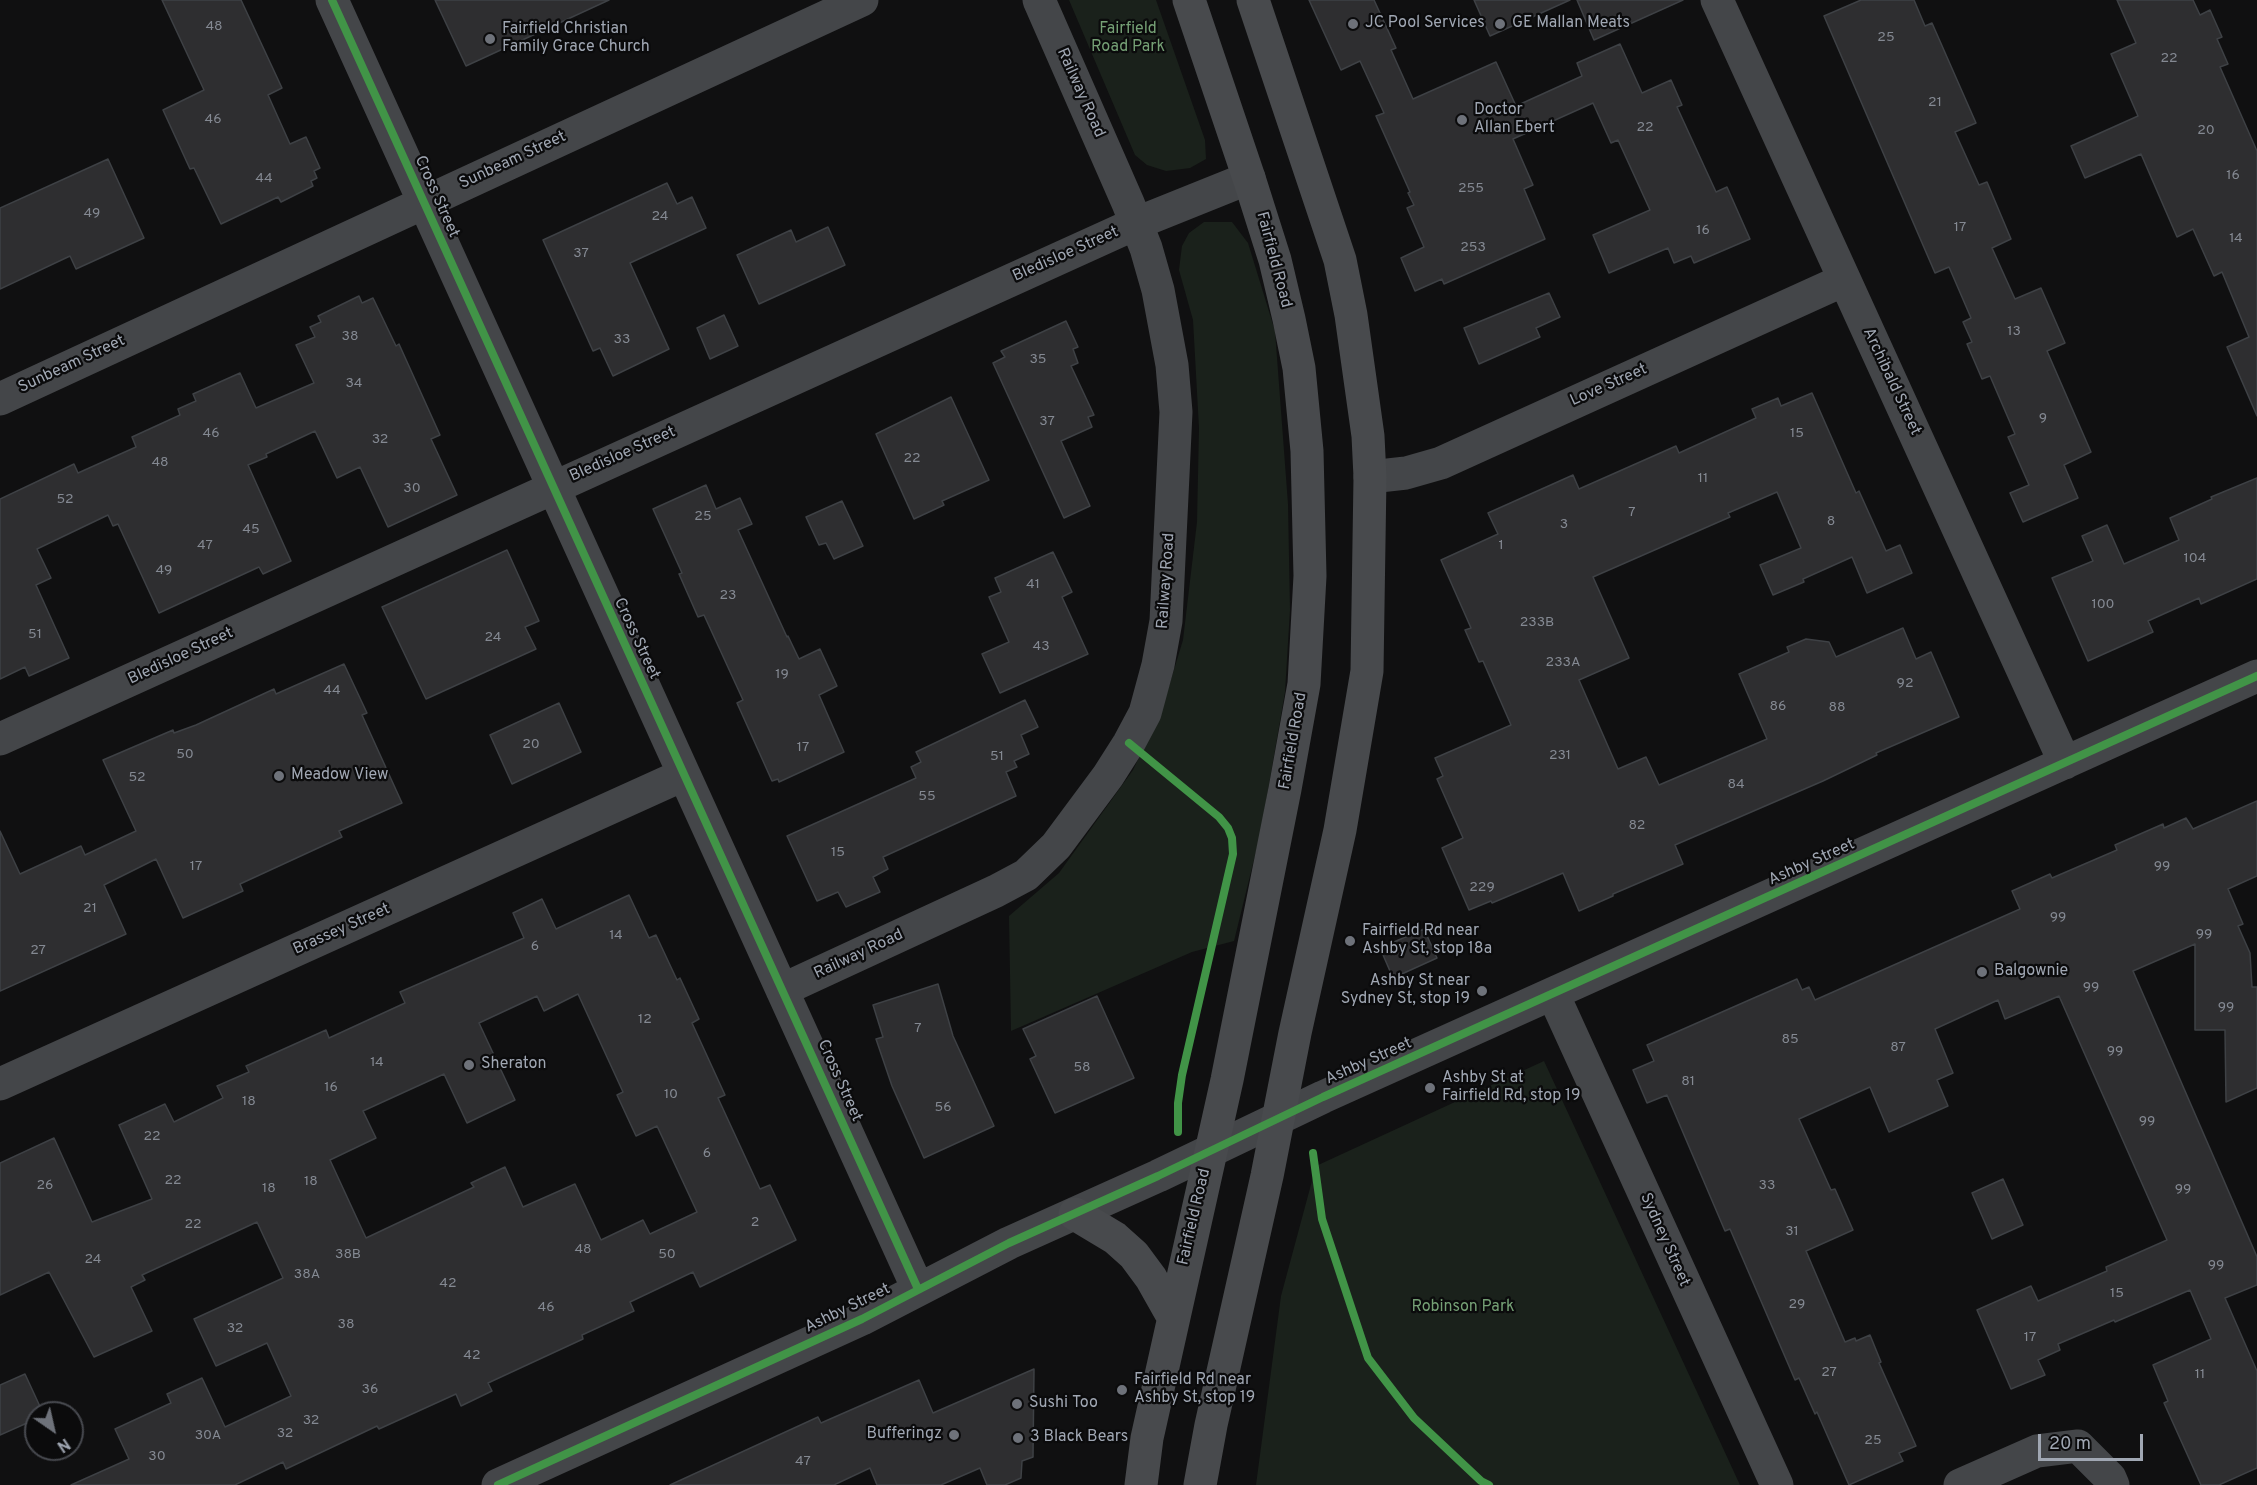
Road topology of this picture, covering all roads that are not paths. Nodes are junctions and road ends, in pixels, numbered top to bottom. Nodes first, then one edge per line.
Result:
1 (332, 0) edge
2 (862, 0) edge
3 (1039, 0) edge
4 (1189, 0) edge
5 (1253, 0) edge
6 (1717, 0) edge
7 (1250, 178) junction
8 (423, 202) junction
9 (1137, 223) junction
10 (1844, 280) junction
11 (0, 399) edge
12 (1370, 477) junction
13 (552, 488) junction
14 (2257, 676) edge
15 (0, 739) edge
16 (2065, 763) junction
17 (683, 775) junction
18 (782, 990) junction
19 (1553, 994) junction
20 (0, 1084) edge
21 (1279, 1118) junction
22 (1210, 1151) junction
23 (1075, 1214) junction
24 (918, 1289) junction
25 (1173, 1317) junction
26 (498, 1485) edge
27 (1141, 1485) edge
28 (1200, 1485) edge
29 (1777, 1485) edge
30 (1960, 1485) edge
31 (2113, 1485) edge

1 - 8 street, Cross Street
2 - 8 street, Sunbeam Street
3 - 9 street, Railway Road
4 - 7 main road, Fairfield Road
5 - 12 main road
6 - 10 street, Archibald Street
7 - 9 street, Bledisloe Street
7 - 22 main road, Fairfield Road
8 - 11 street, Sunbeam Street
8 - 13 street, Cross Street
9 - 13 street, Bledisloe Street
9 - 18 street, Railway Road
10 - 12 street, Love Street
10 - 16 street, Archibald Street
12 - 21 main road
13 - 15 street, Bledisloe Street
13 - 17 street, Cross Street
14 - 16 street, Ashby Street
16 - 19 street, Ashby Street
17 - 18 street, Cross Street
17 - 20 street, Brassey Street
18 - 24 street, Cross Street
19 - 21 street, Ashby Street
19 - 29 street, Sydney Street
21 - 22 street, Ashby Street
21 - 28 main road
22 - 23 street, Ashby Street
22 - 25 main road, Fairfield Road
23 - 24 street, Ashby Street
23 - 25 main road
24 - 26 street, Ashby Street
25 - 27 main road, Fairfield Road
30 - 31 street

